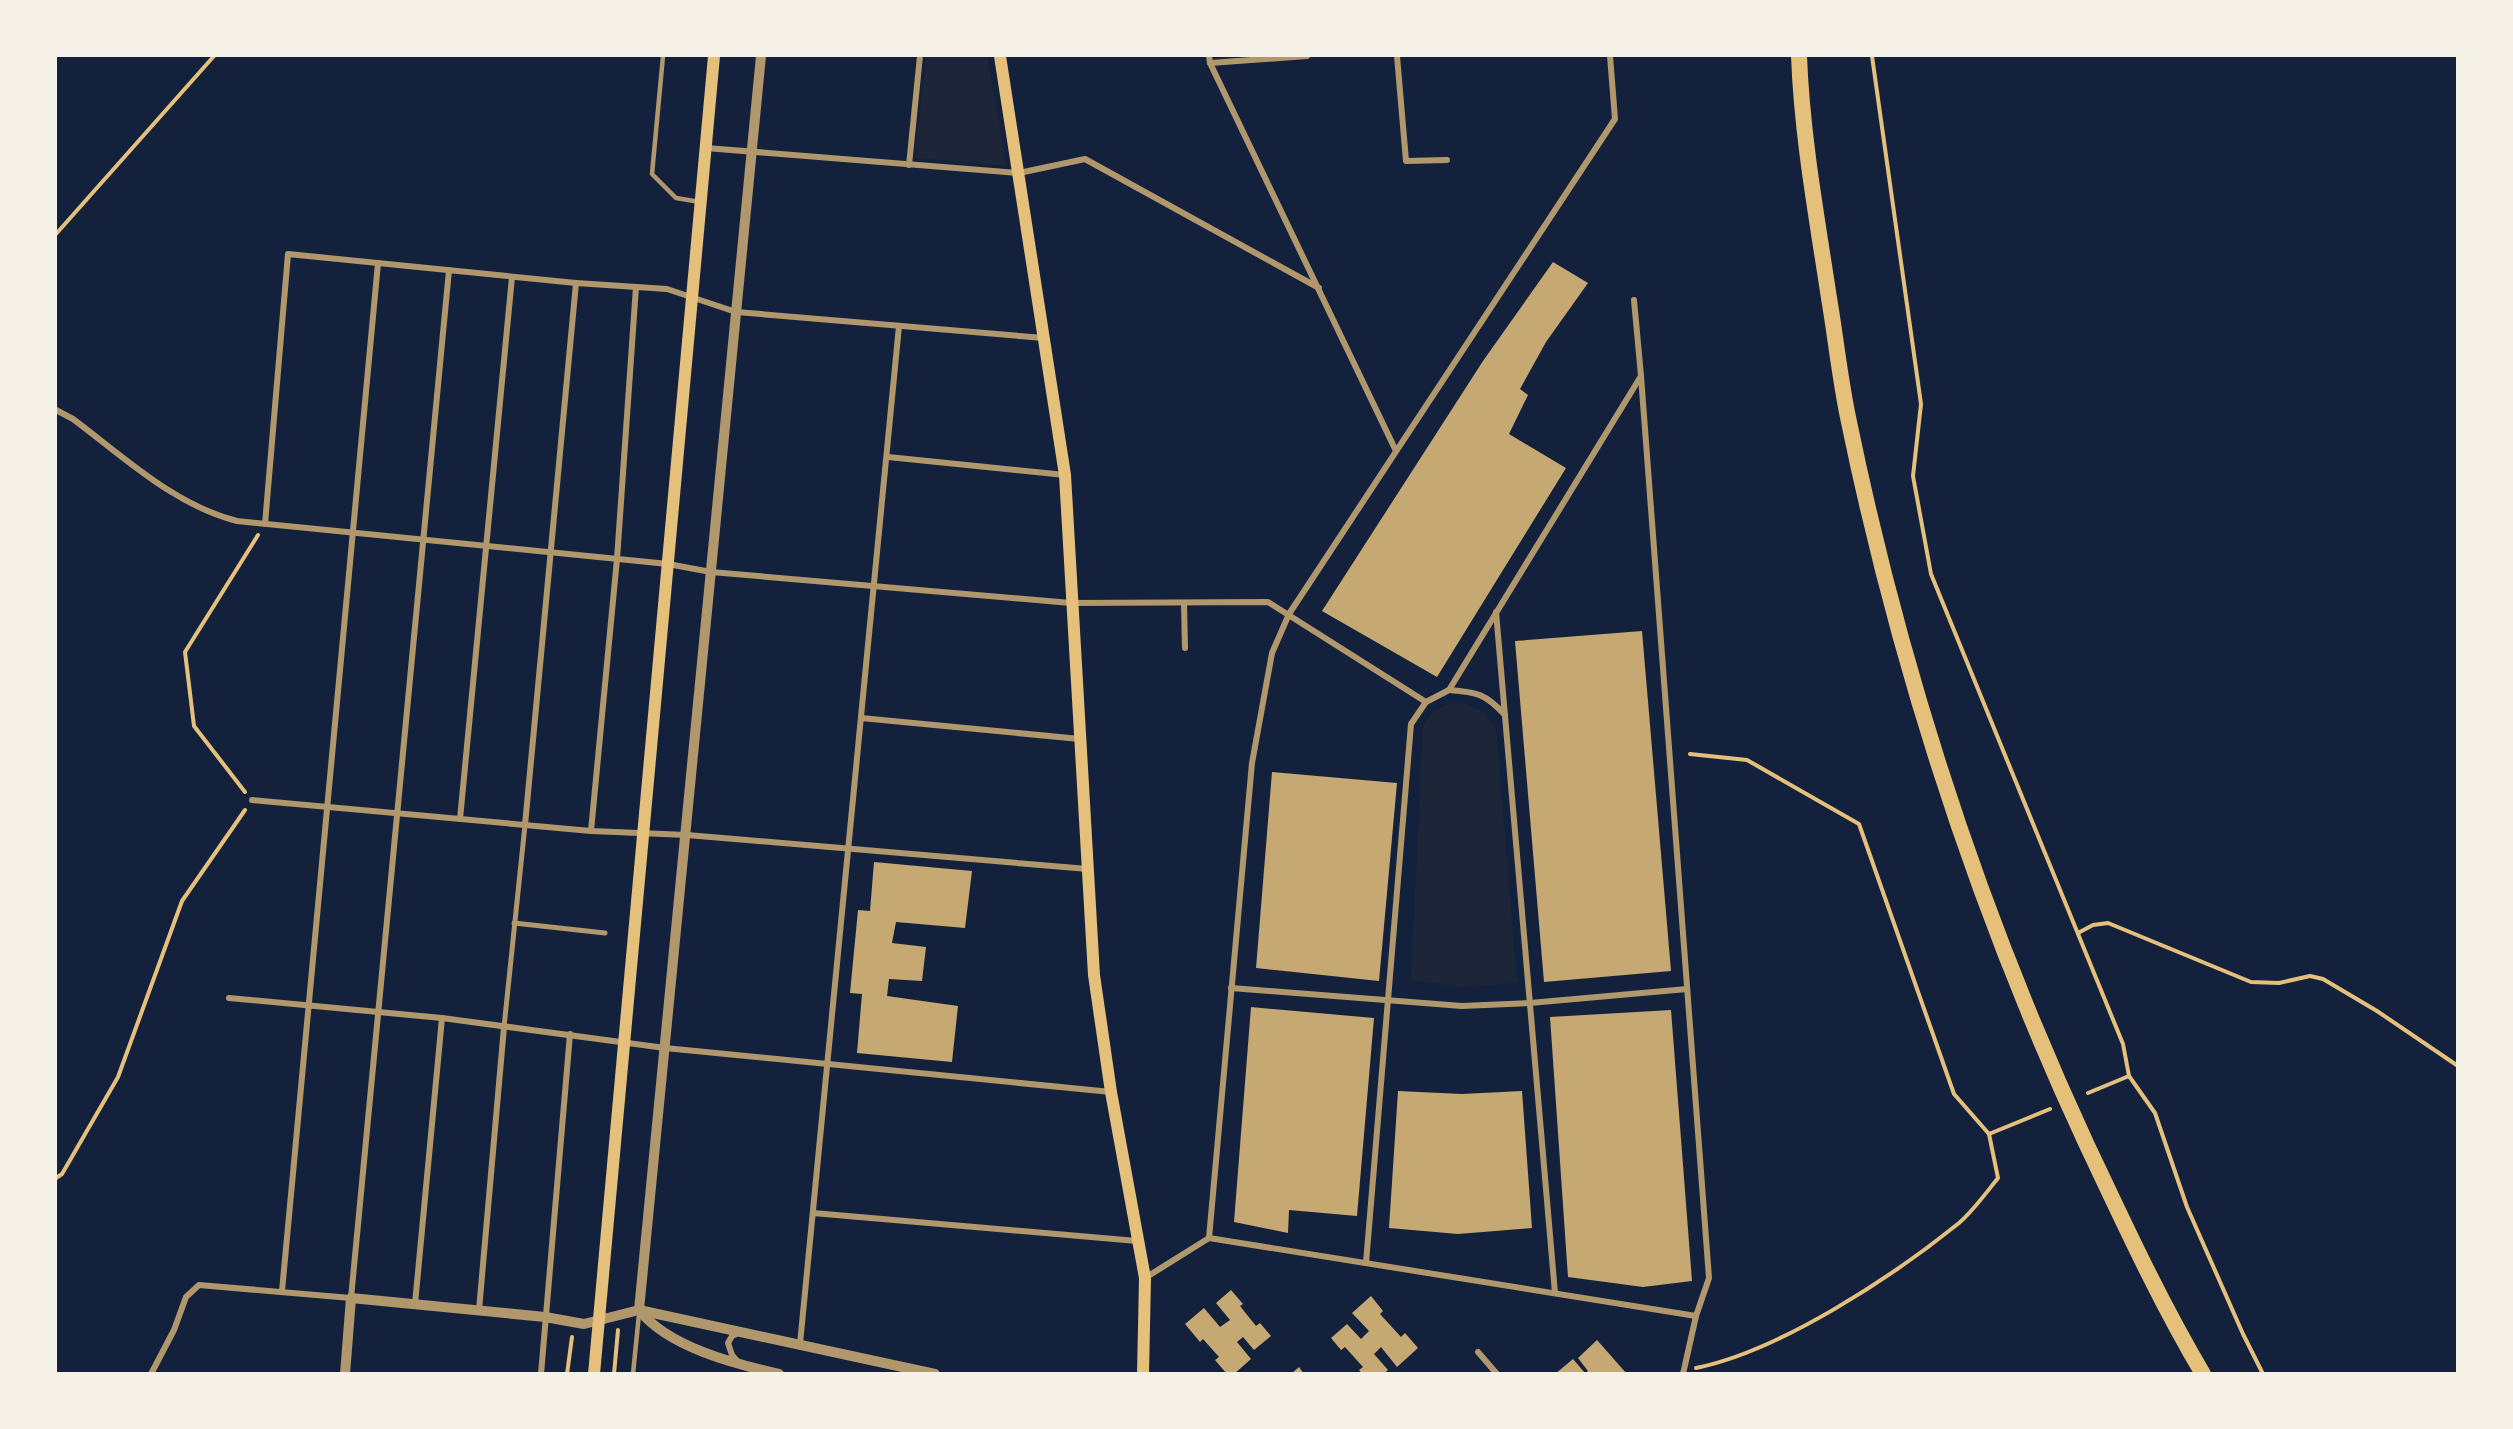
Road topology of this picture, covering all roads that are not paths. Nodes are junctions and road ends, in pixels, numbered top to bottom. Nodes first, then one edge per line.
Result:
1 (663, 56) edge
2 (714, 56) edge
3 (760, 56) edge
4 (920, 56) edge
5 (1000, 56) edge
6 (1209, 56) edge
7 (1306, 56) edge
8 (1397, 56) edge
9 (1610, 56) edge
10 (1798, 56) edge
11 (1210, 63) junction
12 (706, 148) junction
13 (751, 153) junction
14 (1447, 160) dead end
15 (909, 165) junction
16 (1019, 173) junction
17 (701, 202) junction
18 (378, 263) junction
19 (448, 270) junction
20 (512, 276) junction
21 (576, 283) junction
22 (636, 287) junction
23 (1319, 288) junction
24 (693, 300) junction
25 (1634, 300) dead end
26 (736, 312) junction
27 (899, 326) junction
28 (1044, 338) junction
29 (1641, 376) junction
30 (56, 410) edge
31 (1396, 450) junction
32 (888, 457) junction
33 (1065, 475) junction
34 (265, 524) junction
35 (353, 533) junction
36 (423, 540) junction
37 (486, 546) junction
38 (550, 552) junction
39 (617, 559) junction
40 (668, 564) junction
41 (711, 572) junction
42 (874, 586) junction
43 (1071, 603) junction
44 (1184, 603) junction
45 (1496, 612) junction
46 (1288, 614) junction
47 (1185, 648) dead end
48 (1449, 690) junction
49 (1426, 702) junction
50 (1505, 715) junction
51 (861, 718) junction
52 (1080, 739) junction
53 (252, 800) road end
54 (327, 807) junction
55 (397, 813) junction
56 (460, 819) junction
57 (525, 825) junction
58 (591, 831) junction
59 (643, 833) junction
60 (687, 836) junction
61 (848, 848) junction
62 (1088, 869) junction
63 (514, 923) junction
64 (605, 933) dead end
65 (1231, 988) junction
66 (1687, 989) junction
67 (229, 998) dead end
68 (1388, 1001) junction
69 (1530, 1003) junction
70 (309, 1005) junction
71 (379, 1012) junction
72 (442, 1018) junction
73 (504, 1027) junction
74 (570, 1034) junction
75 (625, 1042) junction
76 (664, 1048) junction
77 (827, 1063) junction
78 (1111, 1092) junction
79 (813, 1213) junction
80 (1209, 1238) junction
81 (1138, 1241) junction
82 (1366, 1263) junction
83 (1145, 1278) junction
84 (282, 1291) junction
85 (1555, 1293) junction
86 (351, 1298) junction
87 (415, 1304) junction
88 (479, 1310) junction
89 (639, 1310) junction
90 (1696, 1316) junction
91 (545, 1317) junction
92 (599, 1322) junction
93 (741, 1332) junction
94 (800, 1344) junction
95 (1478, 1352) dead end
96 (740, 1364) junction
97 (1683, 1372) edge
98 (151, 1374) edge
99 (345, 1374) edge
100 (541, 1374) edge
101 (594, 1374) edge
102 (633, 1374) edge
103 (779, 1374) edge
104 (935, 1374) edge
105 (1143, 1374) edge
106 (1497, 1374) edge
107 (2203, 1374) edge

1 - 17 lane
2 - 12 main road
3 - 13 street
4 - 15 street
5 - 16 main road
6 - 11 street
7 - 11 street
8 - 14 street
9 - 31 street
10 - 107 highway
11 - 23 street
12 - 13 street
12 - 17 main road
13 - 15 street
13 - 26 street
15 - 16 street
16 - 23 street
16 - 28 main road
17 - 24 main road
18 - 19 street
18 - 34 street
18 - 35 street
19 - 20 street
19 - 36 street
20 - 21 street
20 - 37 street
21 - 22 street
21 - 38 street
22 - 24 street
22 - 39 street
23 - 31 street
24 - 26 street
24 - 40 main road
25 - 29 street
26 - 27 street
26 - 41 street
27 - 28 street
27 - 32 street
28 - 33 main road
29 - 45 street
29 - 66 street
30 - 34 street
31 - 46 street
32 - 33 street
32 - 42 street
33 - 43 main road
34 - 35 street
35 - 36 street
35 - 54 street
36 - 37 street
36 - 55 street
37 - 38 street
37 - 56 street
38 - 39 street
38 - 57 street
39 - 40 street
39 - 58 street
40 - 41 street
40 - 59 main road
41 - 42 street
41 - 60 street
42 - 43 street
42 - 51 street
43 - 44 street
43 - 52 main road
44 - 46 street
44 - 47 street
45 - 48 street
45 - 50 street
46 - 49 street
46 - 65 street
48 - 49 street
48 - 50 street
49 - 68 street
50 - 69 street
51 - 52 street
51 - 61 street
52 - 62 main road
53 - 54 street
54 - 55 street
54 - 70 street
55 - 56 street
55 - 71 street
56 - 57 street
57 - 58 street
57 - 63 street
58 - 59 street
59 - 60 street
59 - 75 main road
60 - 61 street
60 - 76 street
61 - 62 street
61 - 77 street
62 - 78 main road
63 - 64 street
63 - 73 street
65 - 68 street
65 - 80 street
66 - 69 street
66 - 90 street
67 - 70 street
68 - 69 street
68 - 82 street
69 - 85 street
70 - 71 street
70 - 84 street
71 - 72 street
71 - 86 street
72 - 73 street
72 - 87 street
73 - 74 street
73 - 88 street
74 - 75 street
74 - 91 street
75 - 76 street
75 - 92 main road
76 - 77 street
76 - 89 street
77 - 78 street
77 - 79 street
78 - 81 main road
79 - 81 street
79 - 94 street
80 - 82 street
80 - 83 street
81 - 83 main road
82 - 85 street
83 - 105 main road
84 - 86 street
84 - 98 street
85 - 90 street
86 - 87 street
86 - 99 street
87 - 88 street
88 - 91 street
89 - 92 street
89 - 93 street
89 - 96 street
89 - 102 lane
90 - 97 street
91 - 92 street
91 - 100 street
92 - 101 main road
93 - 94 street
93 - 96 street
94 - 104 street
95 - 106 street
96 - 103 street

